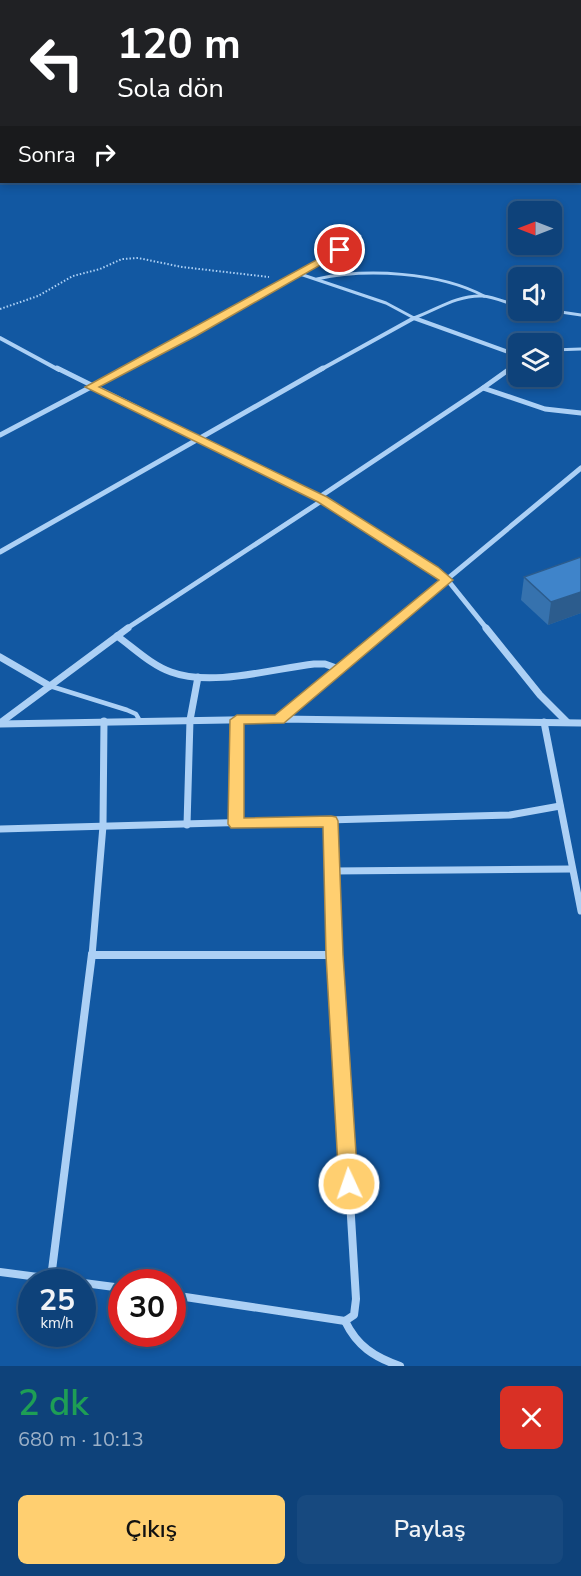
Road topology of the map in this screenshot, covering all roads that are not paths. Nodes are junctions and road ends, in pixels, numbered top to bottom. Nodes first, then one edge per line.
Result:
1 (360, 236) dead end
2 (300, 274) junction
3 (316, 279) junction
4 (484, 296) junction
5 (508, 303) edge
6 (562, 312) edge
7 (581, 315) edge
8 (414, 318) junction
9 (0, 338) edge
10 (581, 349) edge
11 (562, 350) edge
12 (508, 352) edge
13 (508, 371) edge
14 (91, 387) junction
15 (483, 388) junction
16 (581, 413) edge
17 (0, 435) edge
18 (196, 438) junction
19 (581, 468) edge
20 (320, 499) junction
21 (0, 552) edge
22 (446, 580) junction
23 (117, 636) junction
24 (0, 657) edge
25 (339, 669) junction
26 (198, 677) junction
27 (50, 686) junction
28 (279, 719) junction
29 (190, 720) junction
30 (237, 720) junction
31 (104, 721) junction
32 (140, 721) junction
33 (544, 722) junction
34 (567, 722) junction
35 (581, 723) edge
36 (0, 724) edge
37 (560, 806) junction
38 (331, 821) junction
39 (236, 824) junction
40 (187, 825) junction
41 (103, 826) junction
42 (0, 829) edge
43 (572, 870) junction
44 (333, 871) junction
45 (581, 911) edge
46 (92, 955) junction
47 (335, 955) junction
48 (52, 1269) edge
49 (0, 1272) edge
50 (18, 1274) edge
51 (186, 1297) edge
52 (345, 1321) junction
53 (399, 1366) edge

1 - 2 lane
2 - 3 lane
2 - 14 lane
3 - 4 lane
3 - 8 lane
4 - 5 lane
4 - 8 lane
6 - 7 lane
8 - 12 street
8 - 18 street
9 - 14 street
10 - 11 lane
13 - 15 street
14 - 17 street
14 - 18 street
15 - 16 street
15 - 20 street
18 - 20 street
18 - 21 street
19 - 22 street
20 - 22 street
20 - 23 street
22 - 25 street
22 - 34 street
23 - 26 street
23 - 27 street
24 - 27 street
25 - 26 street
25 - 28 street
26 - 29 street
27 - 32 lane
27 - 36 street
28 - 30 street
28 - 33 street
29 - 30 street
29 - 32 street
29 - 40 street
30 - 39 street
31 - 32 street
31 - 36 street
31 - 41 street
33 - 34 street
33 - 37 street
34 - 35 street
37 - 38 street
37 - 43 street
38 - 39 street
38 - 44 street
39 - 40 street
40 - 41 street
41 - 42 street
41 - 46 street
43 - 44 street
43 - 45 street
44 - 47 street
46 - 47 street
46 - 48 street
47 - 52 street
49 - 50 street
51 - 52 street
52 - 53 street

